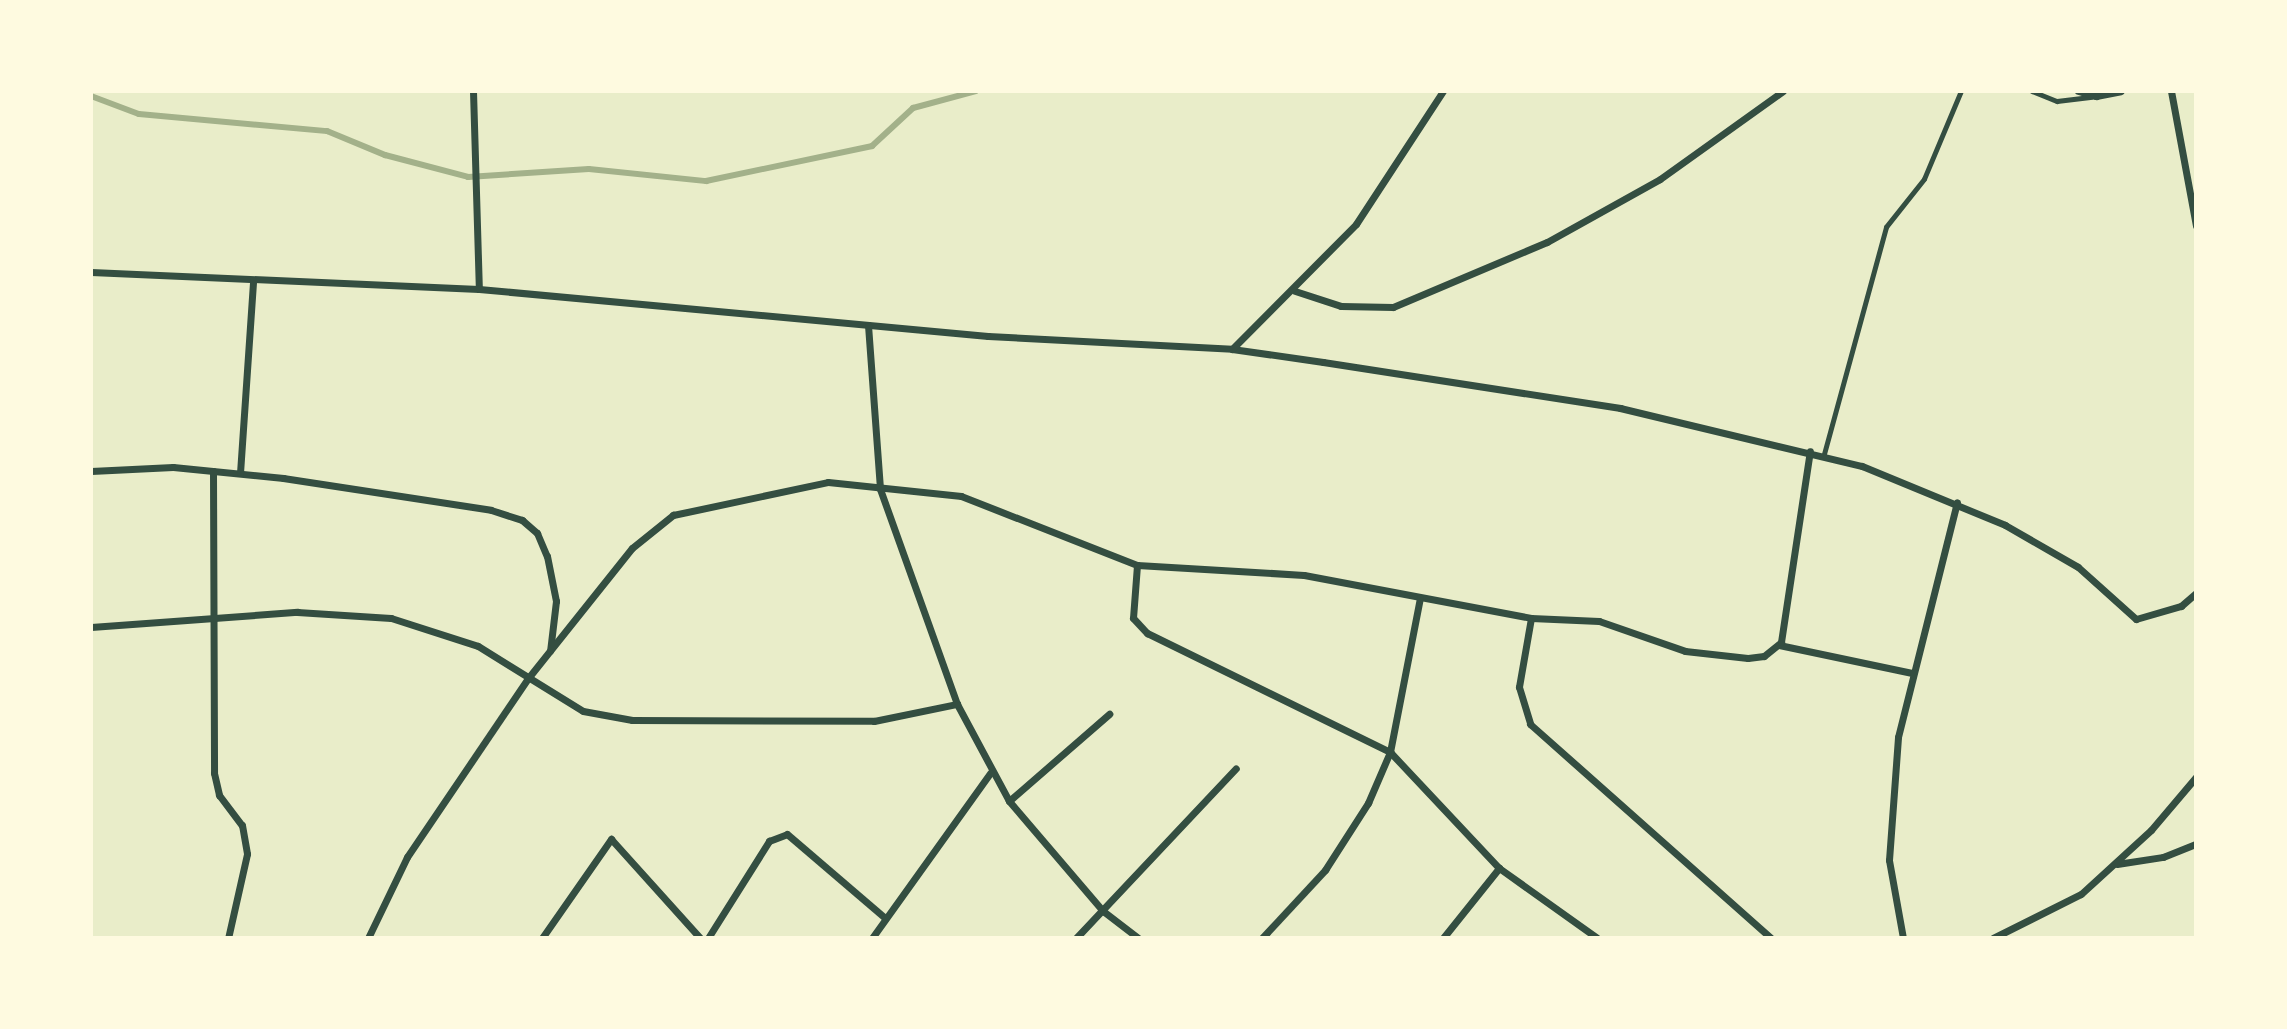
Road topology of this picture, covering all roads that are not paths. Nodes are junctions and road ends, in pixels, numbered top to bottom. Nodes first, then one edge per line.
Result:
1 (473, 91) edge
2 (1443, 91) edge
3 (1783, 91) edge
4 (1961, 91) edge
5 (2032, 91) edge
6 (2078, 91) edge
7 (2121, 91) edge
8 (2171, 91) edge
9 (2096, 96) junction
10 (2196, 226) edge
11 (91, 272) edge
12 (253, 280) junction
13 (479, 289) junction
14 (1295, 291) junction
15 (868, 325) junction
16 (1233, 349) junction
17 (1810, 451) junction
18 (1824, 454) junction
19 (91, 471) edge
20 (214, 471) junction
21 (240, 473) junction
22 (880, 489) junction
23 (1957, 502) junction
24 (1137, 565) junction
25 (2196, 593) edge
26 (1420, 598) junction
27 (1531, 618) junction
28 (211, 620) junction
29 (91, 627) edge
30 (1779, 645) junction
31 (550, 652) junction
32 (1912, 673) junction
33 (529, 677) junction
34 (957, 704) junction
35 (1109, 713) dead end
36 (1390, 752) junction
37 (1236, 768) dead end
38 (990, 773) junction
39 (2196, 776) edge
40 (1009, 801) junction
41 (2196, 844) edge
42 (2117, 864) junction
43 (1499, 869) junction
44 (1102, 911) junction
45 (885, 918) junction
46 (228, 938) edge
47 (368, 938) edge
48 (542, 938) edge
49 (700, 938) edge
50 (708, 938) edge
51 (872, 938) edge
52 (1076, 938) edge
53 (1138, 938) edge
54 (1262, 938) edge
55 (1443, 938) edge
56 (1597, 938) edge
57 (1771, 938) edge
58 (1903, 938) edge
59 (1993, 938) edge

1 - 13 street
2 - 14 street
3 - 14 street
4 - 18 lane
5 - 9 lane
6 - 9 street
7 - 9 street
8 - 10 street
11 - 12 street
12 - 13 street
12 - 21 street
13 - 15 street
14 - 16 street
15 - 16 street
15 - 22 street
16 - 17 street
17 - 18 street
17 - 30 street
18 - 23 street
19 - 20 street
20 - 21 street
20 - 28 street
21 - 31 street
22 - 24 street
22 - 31 street
22 - 34 street
23 - 25 street
23 - 32 street
24 - 26 street
24 - 36 street
26 - 27 street
26 - 36 street
27 - 30 street
27 - 57 street
28 - 29 street
28 - 33 street
28 - 46 street
30 - 32 street
31 - 33 street
32 - 58 street
33 - 34 street
33 - 47 street
34 - 38 street
35 - 40 street
36 - 43 street
36 - 54 street
37 - 44 street
38 - 40 street
38 - 45 street
39 - 42 street
40 - 44 street
41 - 42 street
42 - 59 street
43 - 55 street
43 - 56 street
44 - 52 street
44 - 53 street
45 - 50 street
45 - 51 street
48 - 49 street

